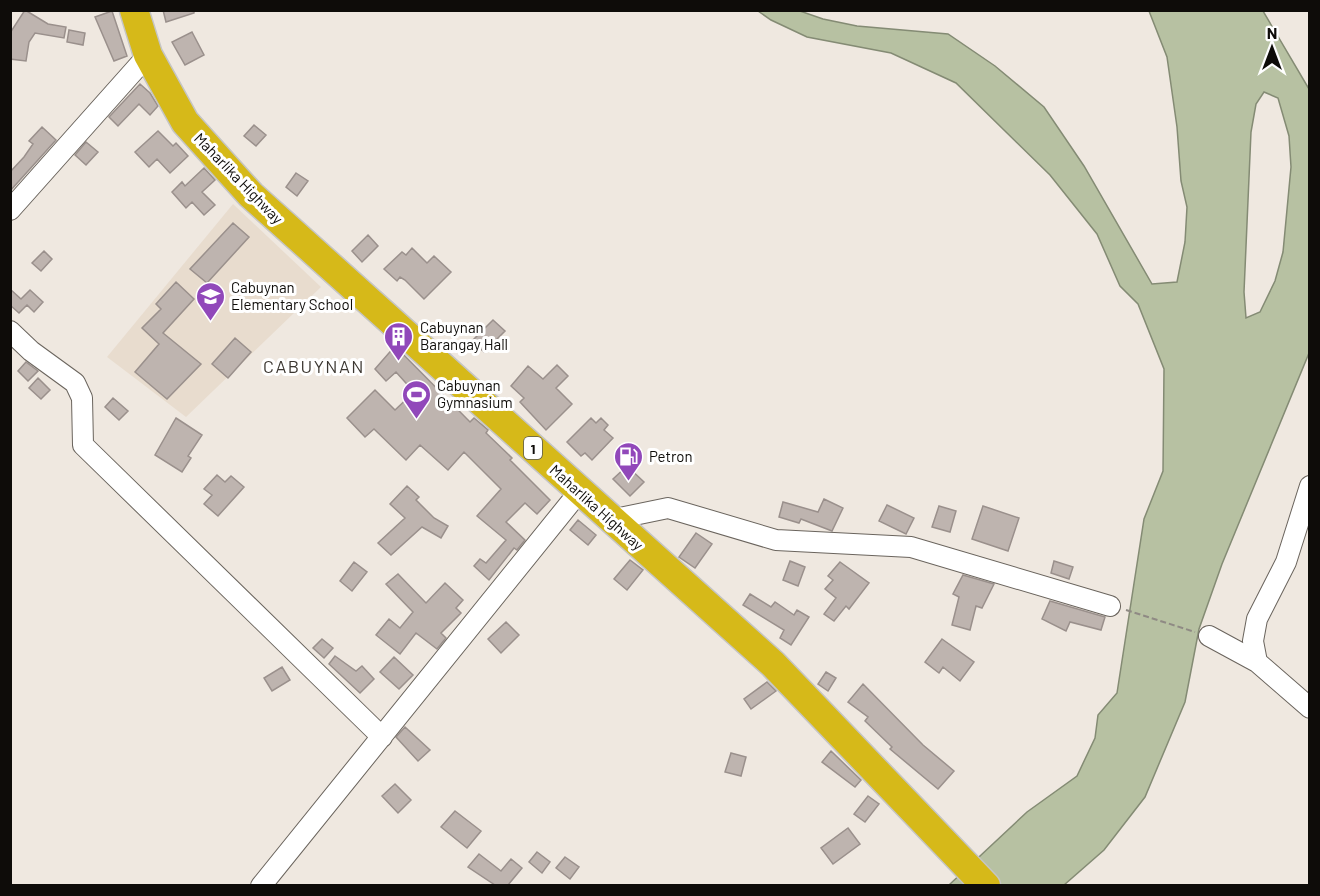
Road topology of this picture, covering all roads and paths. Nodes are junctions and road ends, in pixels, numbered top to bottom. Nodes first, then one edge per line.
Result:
1 (134, 10) edge
2 (148, 55) junction
3 (10, 210) edge
4 (10, 331) edge
5 (1310, 486) edge
6 (579, 492) junction
7 (610, 520) junction
8 (1110, 606) joint
9 (1209, 636) joint
10 (1257, 662) junction
11 (1310, 708) edge
12 (382, 737) junction
13 (261, 885) edge
14 (986, 885) edge

1 - 2 highway, Maharlika Highway / 1
2 - 3 street
2 - 6 highway, Maharlika Highway / 1
4 - 12 street
5 - 10 street
6 - 7 highway, Maharlika Highway / 1
6 - 12 street
7 - 8 street
7 - 14 highway, Maharlika Highway / 1
8 - 9 path
9 - 10 street
10 - 11 street
12 - 13 street

